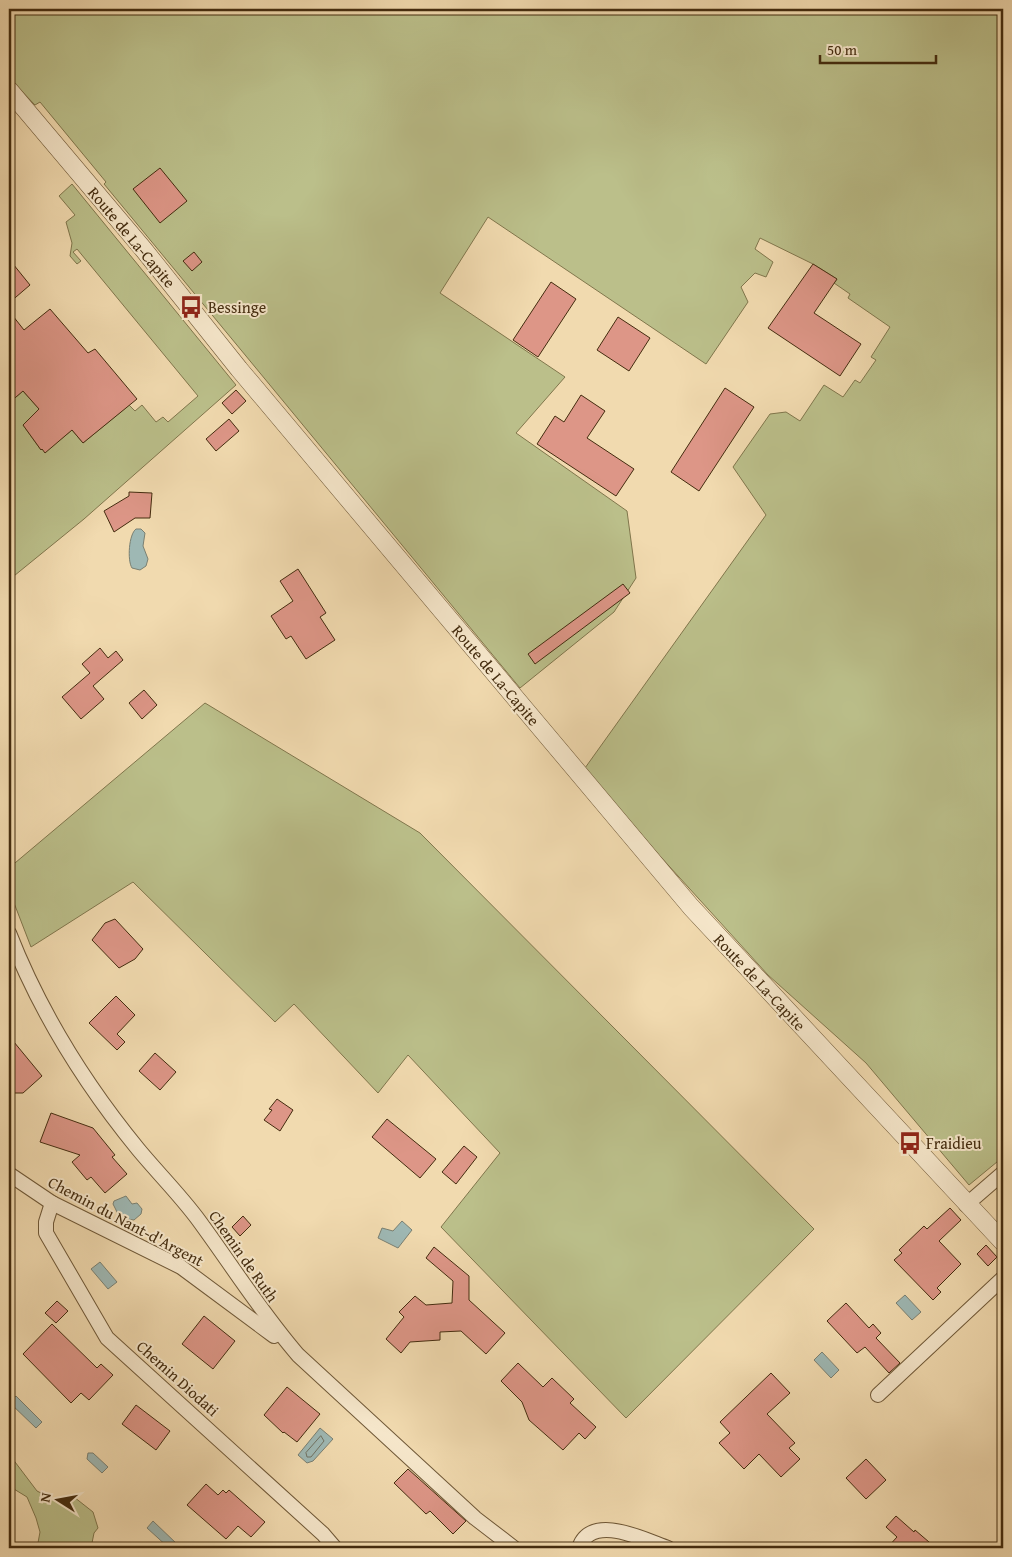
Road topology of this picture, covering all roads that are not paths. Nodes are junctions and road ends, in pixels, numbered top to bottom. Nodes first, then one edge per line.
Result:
1 (9, 90) edge
2 (9, 933) edge
3 (9, 1174) edge
4 (1003, 1174) edge
5 (52, 1203) junction
6 (966, 1205) junction
7 (1003, 1242) edge
8 (1003, 1278) edge
9 (298, 1355) junction
10 (878, 1395) dead end
11 (335, 1548) edge
12 (514, 1548) edge
13 (579, 1548) edge
14 (668, 1548) edge

1 - 6 street, Route de La-Capite
2 - 9 street, Chemin de Ruth
3 - 5 street, Chemin du Nant-d'Argent
4 - 6 street
5 - 9 street, Chemin du Nant-d'Argent
5 - 11 street, Chemin Diodati
6 - 7 street, Route de La-Capite
8 - 10 street
9 - 12 street, Chemin de Ruth
13 - 14 street

